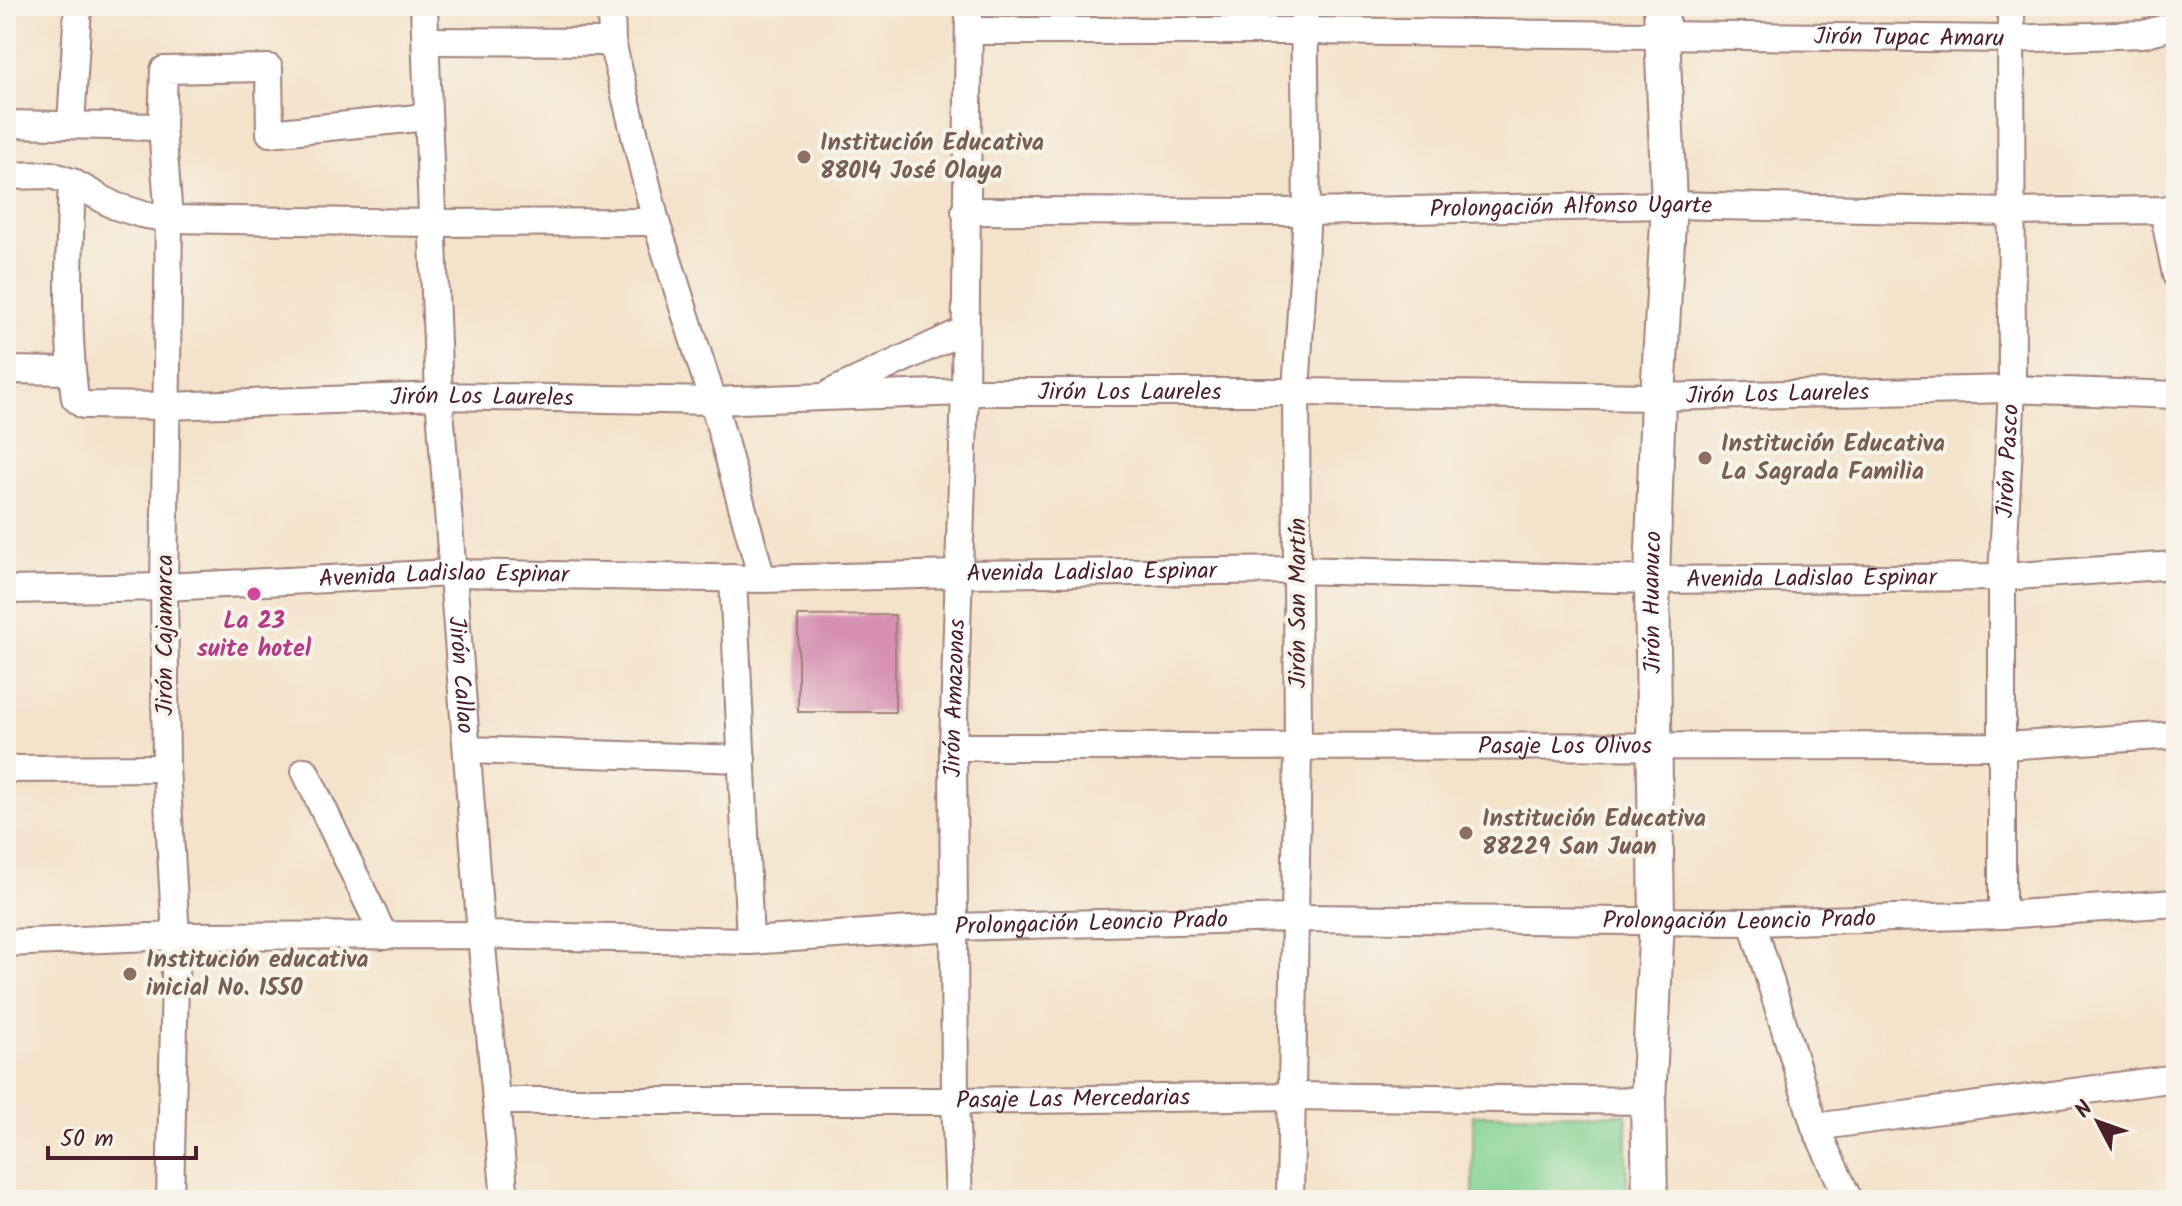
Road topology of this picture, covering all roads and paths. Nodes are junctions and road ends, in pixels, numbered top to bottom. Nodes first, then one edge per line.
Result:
1 (78, 6) edge
2 (424, 6) edge
3 (611, 6) edge
4 (2011, 6) edge
5 (969, 18) edge
6 (1304, 19) edge
7 (1661, 21) edge
8 (2176, 25) edge
9 (2012, 39) junction
10 (427, 41) junction
11 (612, 42) junction
12 (427, 117) junction
13 (6, 124) edge
14 (71, 125) junction
15 (162, 127) junction
16 (6, 176) edge
17 (72, 182) junction
18 (1669, 205) junction
19 (2169, 209) edge
20 (965, 211) junction
21 (1307, 212) junction
22 (2011, 212) junction
23 (169, 219) junction
24 (656, 222) junction
25 (434, 223) junction
26 (2176, 275) edge
27 (965, 330) junction
28 (6, 370) edge
29 (71, 371) junction
30 (2012, 389) junction
31 (965, 392) junction
32 (1296, 392) junction
33 (2176, 395) edge
34 (439, 396) junction
35 (822, 397) junction
36 (1658, 397) junction
37 (713, 401) junction
38 (167, 406) junction
39 (2176, 565) edge
40 (1299, 570) junction
41 (453, 573) junction
42 (958, 574) junction
43 (2002, 577) junction
44 (733, 578) junction
45 (762, 579) junction
46 (1652, 580) junction
47 (164, 587) junction
48 (6, 590) edge
49 (2176, 735) edge
50 (2003, 746) junction
51 (953, 747) junction
52 (1654, 747) junction
53 (1298, 748) junction
54 (467, 750) junction
55 (742, 759) junction
56 (166, 768) junction
57 (6, 769) edge
58 (305, 771) dead end
59 (2176, 903) edge
60 (2002, 915) junction
61 (1293, 918) junction
62 (1657, 920) junction
63 (1752, 922) junction
64 (954, 927) junction
65 (481, 935) junction
66 (176, 936) junction
67 (384, 936) junction
68 (750, 941) junction
69 (6, 943) edge
70 (2176, 1078) edge
71 (1292, 1096) junction
72 (497, 1101) junction
73 (955, 1101) junction
74 (1648, 1101) junction
75 (1815, 1127) junction
76 (170, 1200) edge
77 (505, 1200) edge
78 (959, 1200) edge
79 (1290, 1200) edge
80 (1650, 1200) edge
81 (1849, 1200) edge

1 - 14 street
2 - 10 street, Jirón Callao
3 - 11 street
4 - 9 street, Jirón Pasco
5 - 6 street, Jirón Tupac Amaru
5 - 20 street, Jirón Amazonas
6 - 7 street, Jirón Tupac Amaru
6 - 21 street, Jirón San Martín
7 - 9 street, Jirón Tupac Amaru
7 - 18 main road, Jirón Huanuco
8 - 9 street, Jirón Tupac Amaru
9 - 22 street, Jirón Pasco
10 - 11 street
10 - 12 street, Jirón Callao
11 - 24 street
12 - 15 street, Jirón Cajamarca
12 - 25 street, Jirón Callao
13 - 14 street
14 - 15 street
15 - 23 street, Jirón Cajamarca
16 - 17 street
17 - 23 street
17 - 29 street
18 - 21 street, Prolongación Alfonso Ugarte
18 - 22 street, Prolongación Alfonso Ugarte
18 - 36 main road, Jirón Huanuco
19 - 22 street, Prolongación Alfonso Ugarte
19 - 26 street
20 - 21 street, Prolongación Alfonso Ugarte
20 - 27 street, Jirón Amazonas
21 - 32 street, Jirón San Martín
22 - 30 street, Jirón Pasco
23 - 25 street
23 - 38 street, Jirón Cajamarca
24 - 25 street
24 - 37 street
25 - 34 street, Jirón Callao
27 - 31 street, Jirón Amazonas
27 - 35 street
28 - 29 street
29 - 38 street, Jirón Los Laureles
30 - 33 street, Jirón Los Laureles
30 - 36 street, Jirón Los Laureles
30 - 43 street, Jirón Pasco
31 - 32 street, Jirón Los Laureles
31 - 35 street, Jirón Los Laureles
31 - 42 street, Jirón Amazonas
32 - 36 street, Jirón Los Laureles
32 - 40 street, Jirón San Martín
34 - 37 street, Jirón Los Laureles
34 - 38 street, Jirón Los Laureles
34 - 41 street, Jirón Callao
35 - 37 street, Jirón Los Laureles
36 - 46 main road, Jirón Huanuco
37 - 45 street
38 - 47 street, Jirón Cajamarca
39 - 43 street, Avenida Ladislao Espinar
40 - 42 street, Avenida Ladislao Espinar
40 - 46 street, Avenida Ladislao Espinar
40 - 53 street, Jirón San Martín
41 - 44 street, Avenida Ladislao Espinar
41 - 47 street, Avenida Ladislao Espinar
41 - 54 street, Jirón Callao
42 - 45 street, Avenida Ladislao Espinar
42 - 51 street, Jirón Amazonas
43 - 46 street, Avenida Ladislao Espinar
43 - 50 street, Jirón Pasco
44 - 45 street, Avenida Ladislao Espinar
44 - 55 street
46 - 52 main road, Jirón Huanuco
47 - 48 street, Avenida Ladislao Espinar
47 - 56 street, Jirón Cajamarca
49 - 50 street, Pasaje Los Olivos
50 - 52 street, Pasaje Los Olivos
50 - 60 street, Jirón Pasco
51 - 53 street, Pasaje Los Olivos
51 - 64 street, Jirón Amazonas
52 - 53 street, Pasaje Los Olivos
52 - 62 main road, Jirón Huanuco
53 - 61 street, Jirón San Martín
54 - 55 street
54 - 65 street, Jirón Callao
55 - 68 street
56 - 57 street
56 - 66 street, Jirón Cajamarca
58 - 67 street
59 - 60 street, Prolongación Leoncio Prado
60 - 63 street, Prolongación Leoncio Prado
61 - 62 street, Prolongación Leoncio Prado
61 - 64 street, Prolongación Leoncio Prado
61 - 71 street, Jirón San Martín
62 - 63 street, Prolongación Leoncio Prado
62 - 74 main road, Jirón Huanuco
63 - 75 street
64 - 68 street, Prolongación Leoncio Prado
64 - 73 street, Jirón Amazonas
65 - 67 street, Prolongación Leoncio Prado
65 - 68 street, Prolongación Leoncio Prado
65 - 72 street, Jirón Callao
66 - 67 street, Prolongación Leoncio Prado
66 - 69 street, Prolongación Leoncio Prado
66 - 76 street, Jirón Cajamarca
70 - 75 street
71 - 73 street, Pasaje Las Mercedarias
71 - 74 street, Pasaje Las Mercedarias
71 - 79 street, Jirón San Martín
72 - 73 street, Pasaje Las Mercedarias
72 - 77 street, Jirón Callao
73 - 78 street, Jirón Amazonas
74 - 80 main road, Jirón Huanuco
75 - 81 street

